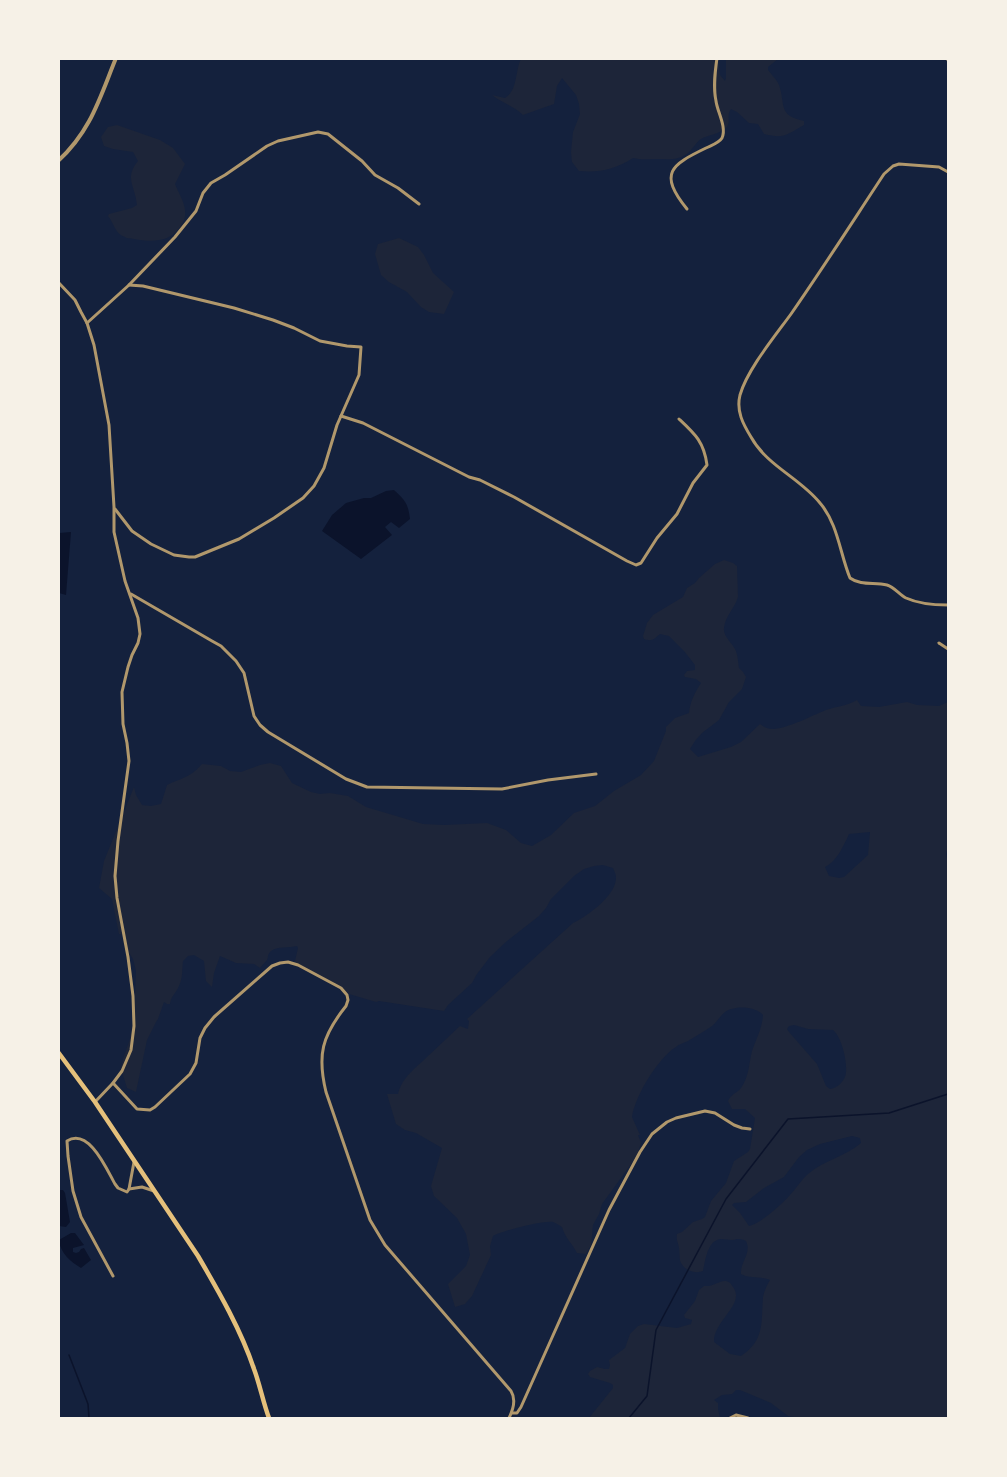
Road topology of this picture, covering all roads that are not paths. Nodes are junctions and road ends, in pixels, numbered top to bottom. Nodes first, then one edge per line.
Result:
1 (116, 58) edge
2 (717, 58) edge
3 (58, 161) edge
4 (948, 172) edge
5 (419, 204) dead end
6 (687, 209) dead end
7 (58, 282) edge
8 (129, 285) junction
9 (87, 322) junction
10 (341, 416) junction
11 (679, 419) dead end
12 (114, 507) junction
13 (129, 593) junction
14 (948, 605) edge
15 (939, 643) dead end
16 (948, 649) edge
17 (596, 774) dead end
18 (58, 1052) edge
19 (113, 1083) junction
20 (95, 1102) junction
21 (750, 1129) dead end
22 (134, 1161) junction
23 (129, 1189) junction
24 (154, 1191) junction
25 (113, 1276) dead end
26 (512, 1413) junction
27 (268, 1419) edge
28 (509, 1419) edge
29 (730, 1419) edge
30 (748, 1419) edge

1 - 3 street
2 - 6 street
4 - 14 street
5 - 8 street
7 - 9 street
8 - 9 street
8 - 10 street
9 - 12 street
10 - 11 street
10 - 12 street
12 - 13 street
13 - 17 street
13 - 19 street
15 - 16 street
18 - 20 main road
19 - 20 street
19 - 26 street
20 - 22 main road
21 - 26 street
22 - 23 street
22 - 24 main road
23 - 24 street
23 - 25 street
24 - 27 main road
26 - 28 street
29 - 30 street

